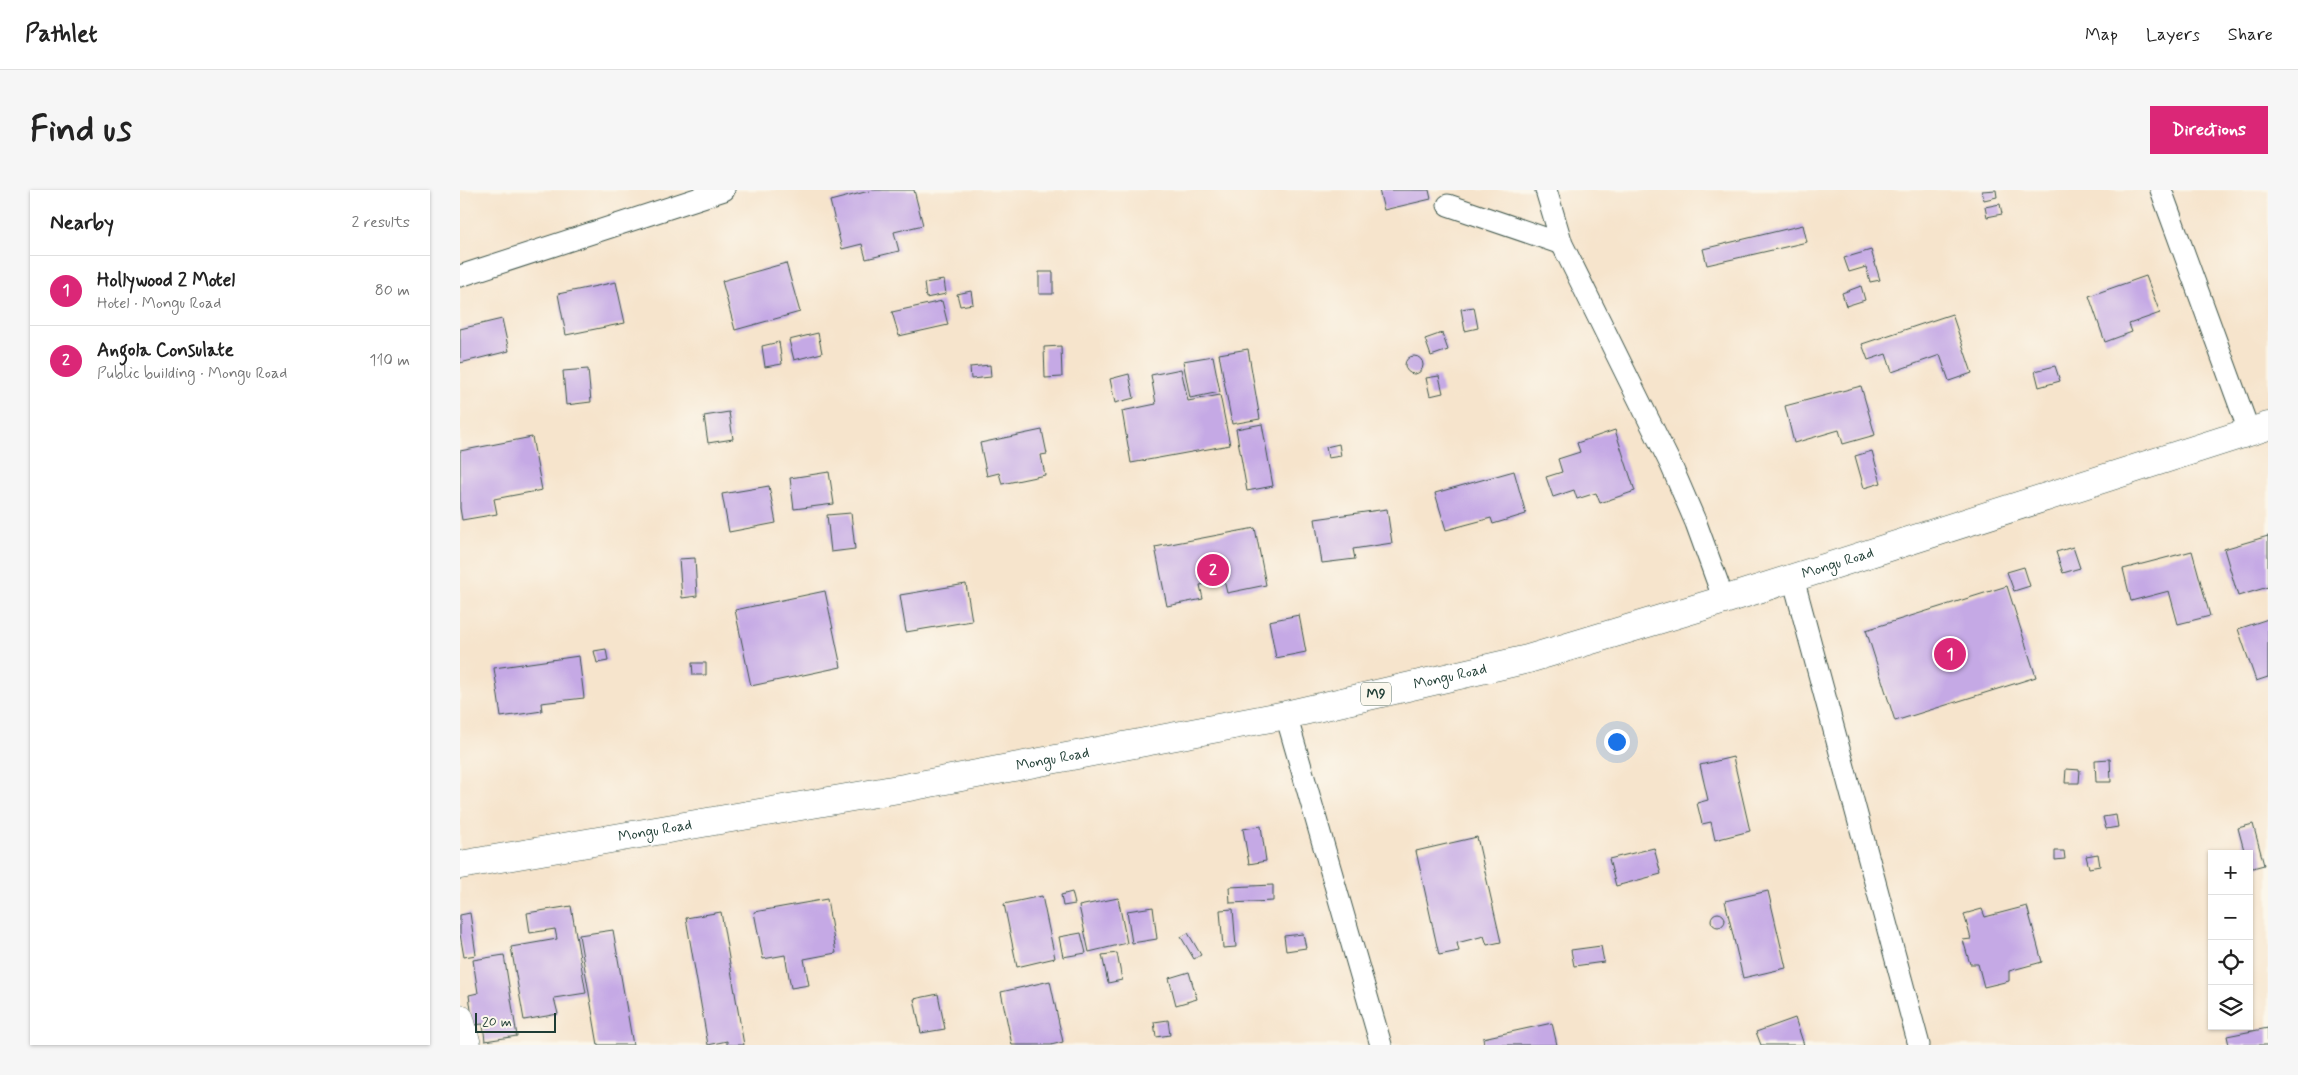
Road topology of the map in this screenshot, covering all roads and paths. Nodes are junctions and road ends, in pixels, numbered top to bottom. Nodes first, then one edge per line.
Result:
1 (724, 190) edge
2 (1546, 190) edge
3 (2161, 190) edge
4 (1448, 205) dead end
5 (1562, 244) junction
6 (460, 276) edge
7 (2259, 429) edge
8 (1793, 578) junction
9 (1724, 600) junction
10 (1286, 715) junction
11 (460, 865) edge
12 (460, 1019) edge
13 (466, 1045) edge
14 (1381, 1045) edge
15 (1919, 1045) edge

1 - 6 street
2 - 5 street
3 - 7 street
4 - 5 street
5 - 9 street
7 - 8 main road, Mongu Road / M9
8 - 9 main road, Mongu Road / M9
8 - 15 street
9 - 10 main road, Mongu Road / M9
10 - 11 main road, Mongu Road / M9
10 - 14 street
12 - 13 main road

